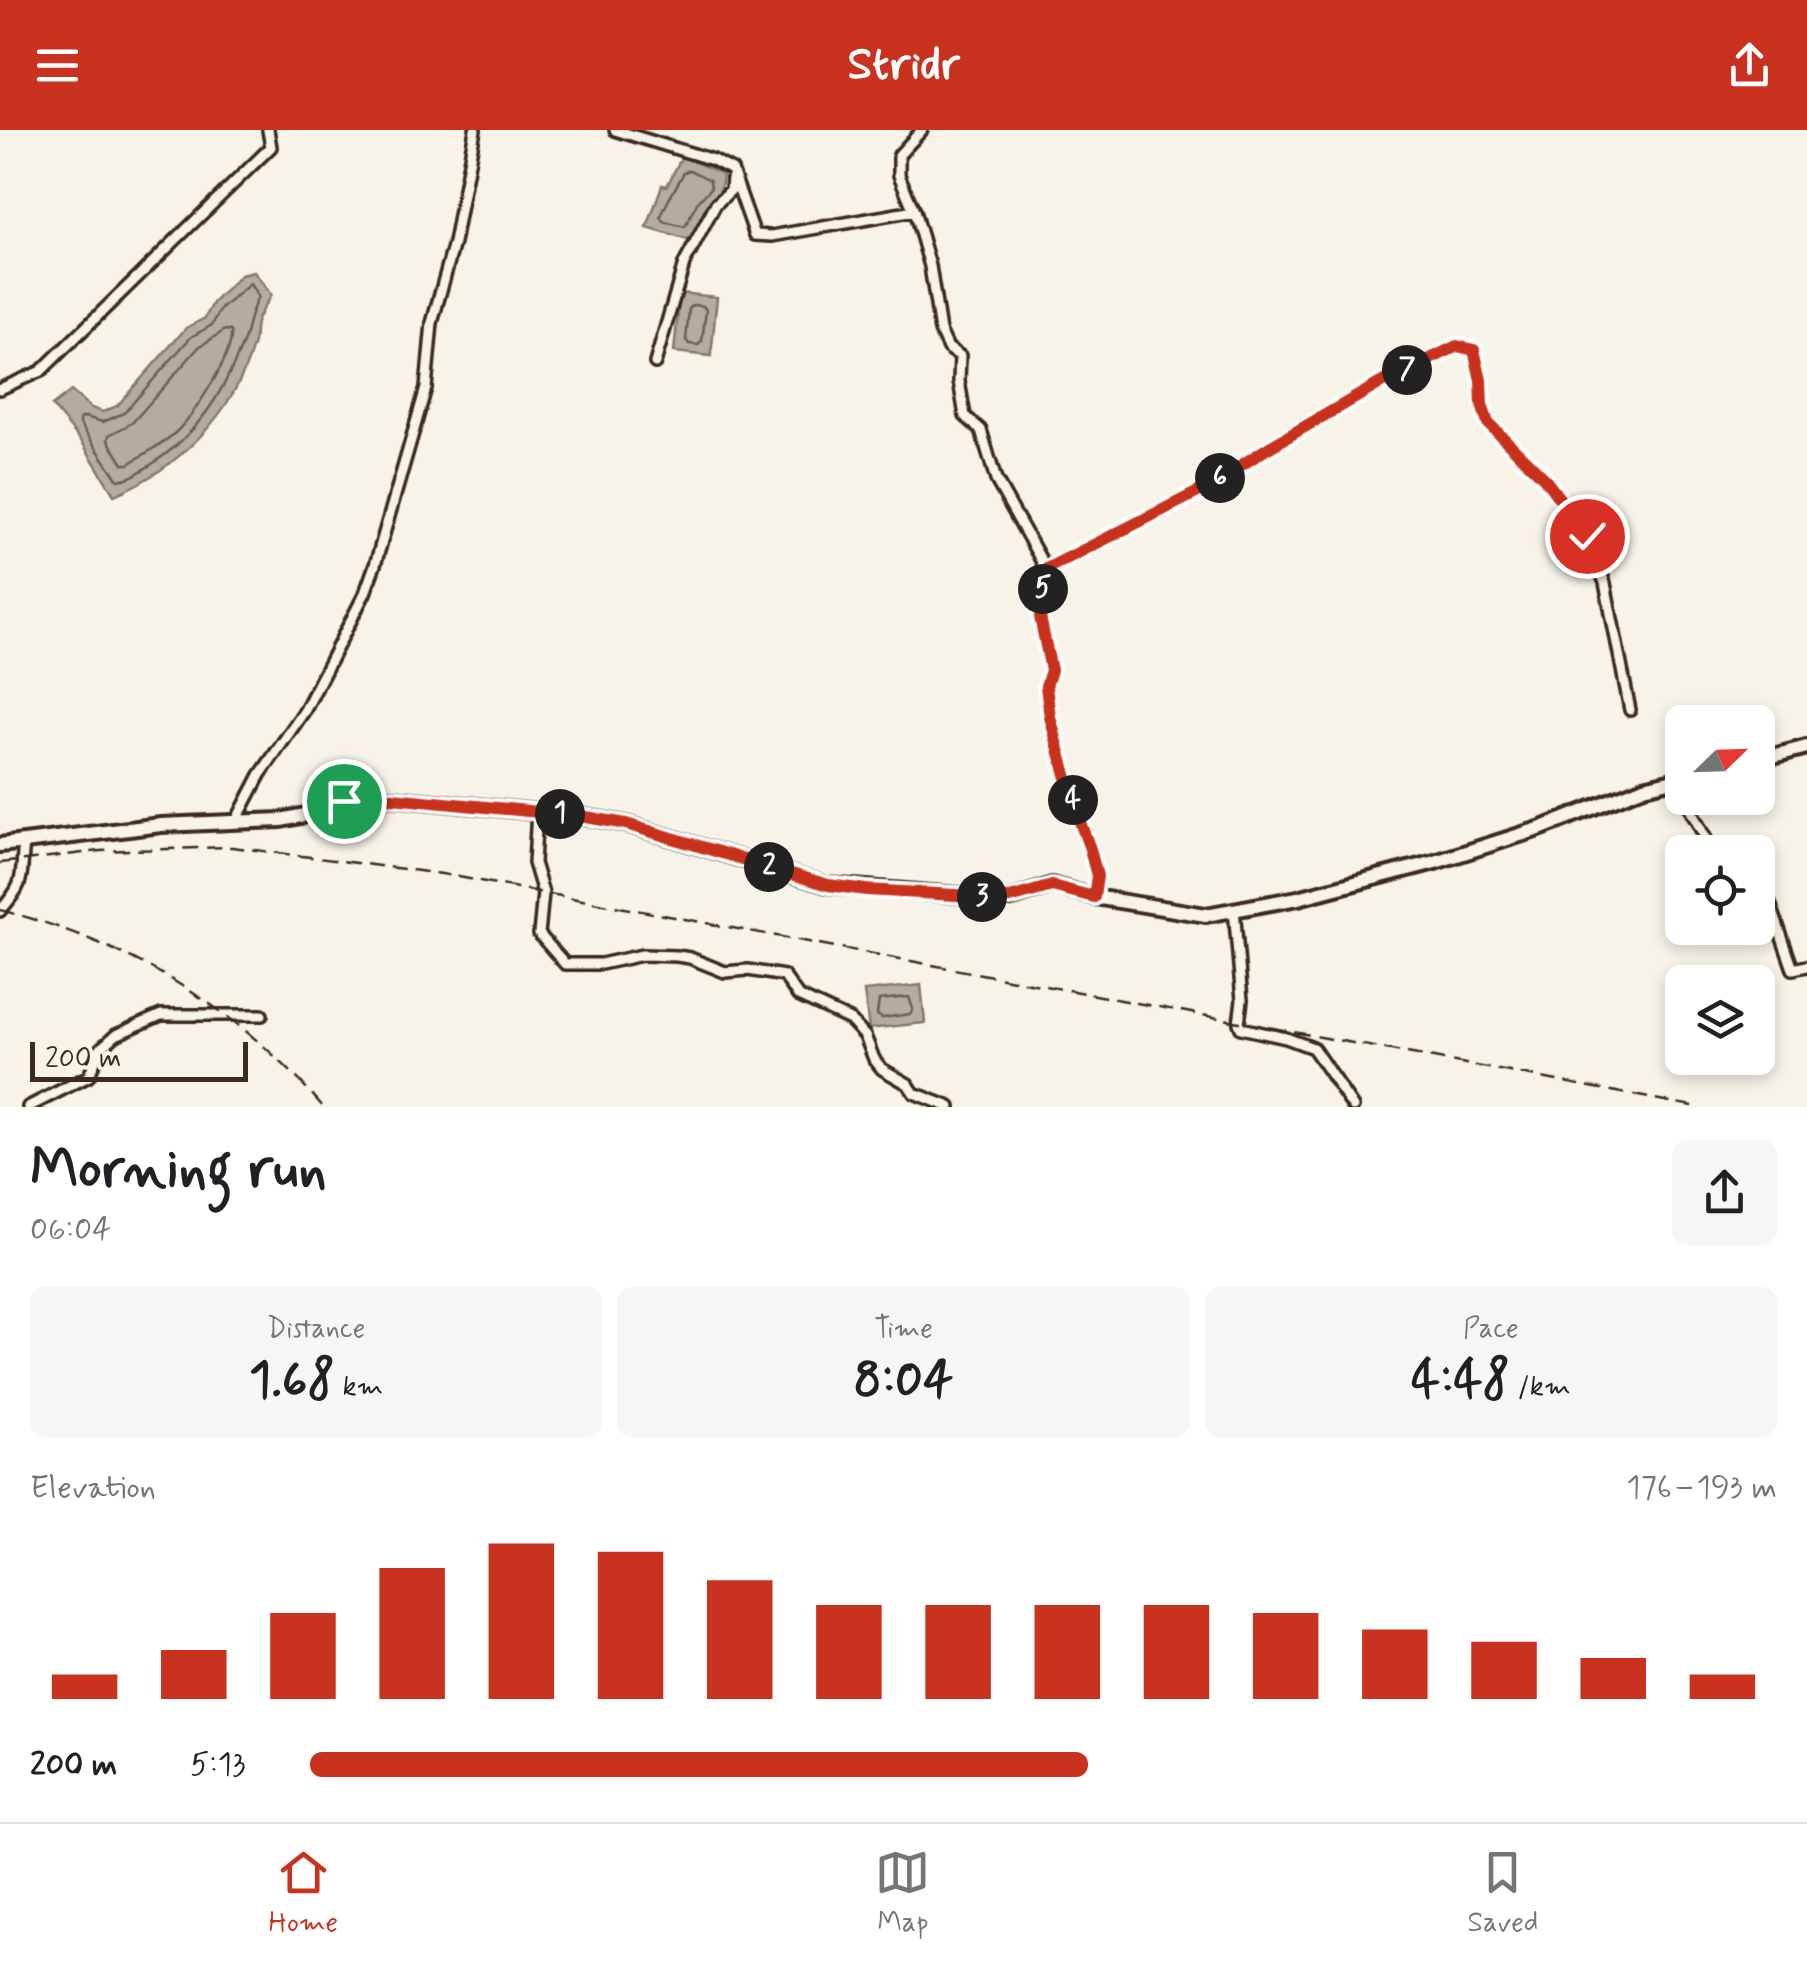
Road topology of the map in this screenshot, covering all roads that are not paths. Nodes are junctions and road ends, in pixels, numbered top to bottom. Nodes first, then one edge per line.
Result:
1 (268, 130) edge
2 (475, 130) edge
3 (615, 130) edge
4 (922, 130) edge
5 (732, 170) junction
6 (914, 211) junction
7 (655, 364) dead end
8 (0, 389) edge
9 (1046, 569) junction
10 (1630, 710) dead end
11 (1807, 748) edge
12 (1775, 756) edge
13 (1665, 782) edge
14 (537, 812) junction
15 (236, 820) junction
16 (24, 841) junction
17 (0, 845) edge
18 (1094, 897) junction
19 (1234, 909) junction
20 (0, 911) edge
21 (1775, 919) edge
22 (1807, 966) edge
23 (262, 1015) dead end
24 (28, 1107) edge
25 (950, 1107) edge
26 (1353, 1107) edge

1 - 8 street
2 - 15 street
3 - 5 street
4 - 6 street
5 - 6 street
5 - 7 street
6 - 9 street
9 - 10 street
9 - 18 street
11 - 12 main road
13 - 19 main road
14 - 15 main road
14 - 18 main road
14 - 25 street
15 - 16 main road
16 - 17 main road
16 - 20 street
18 - 19 main road
19 - 26 street
21 - 22 street
23 - 24 street

